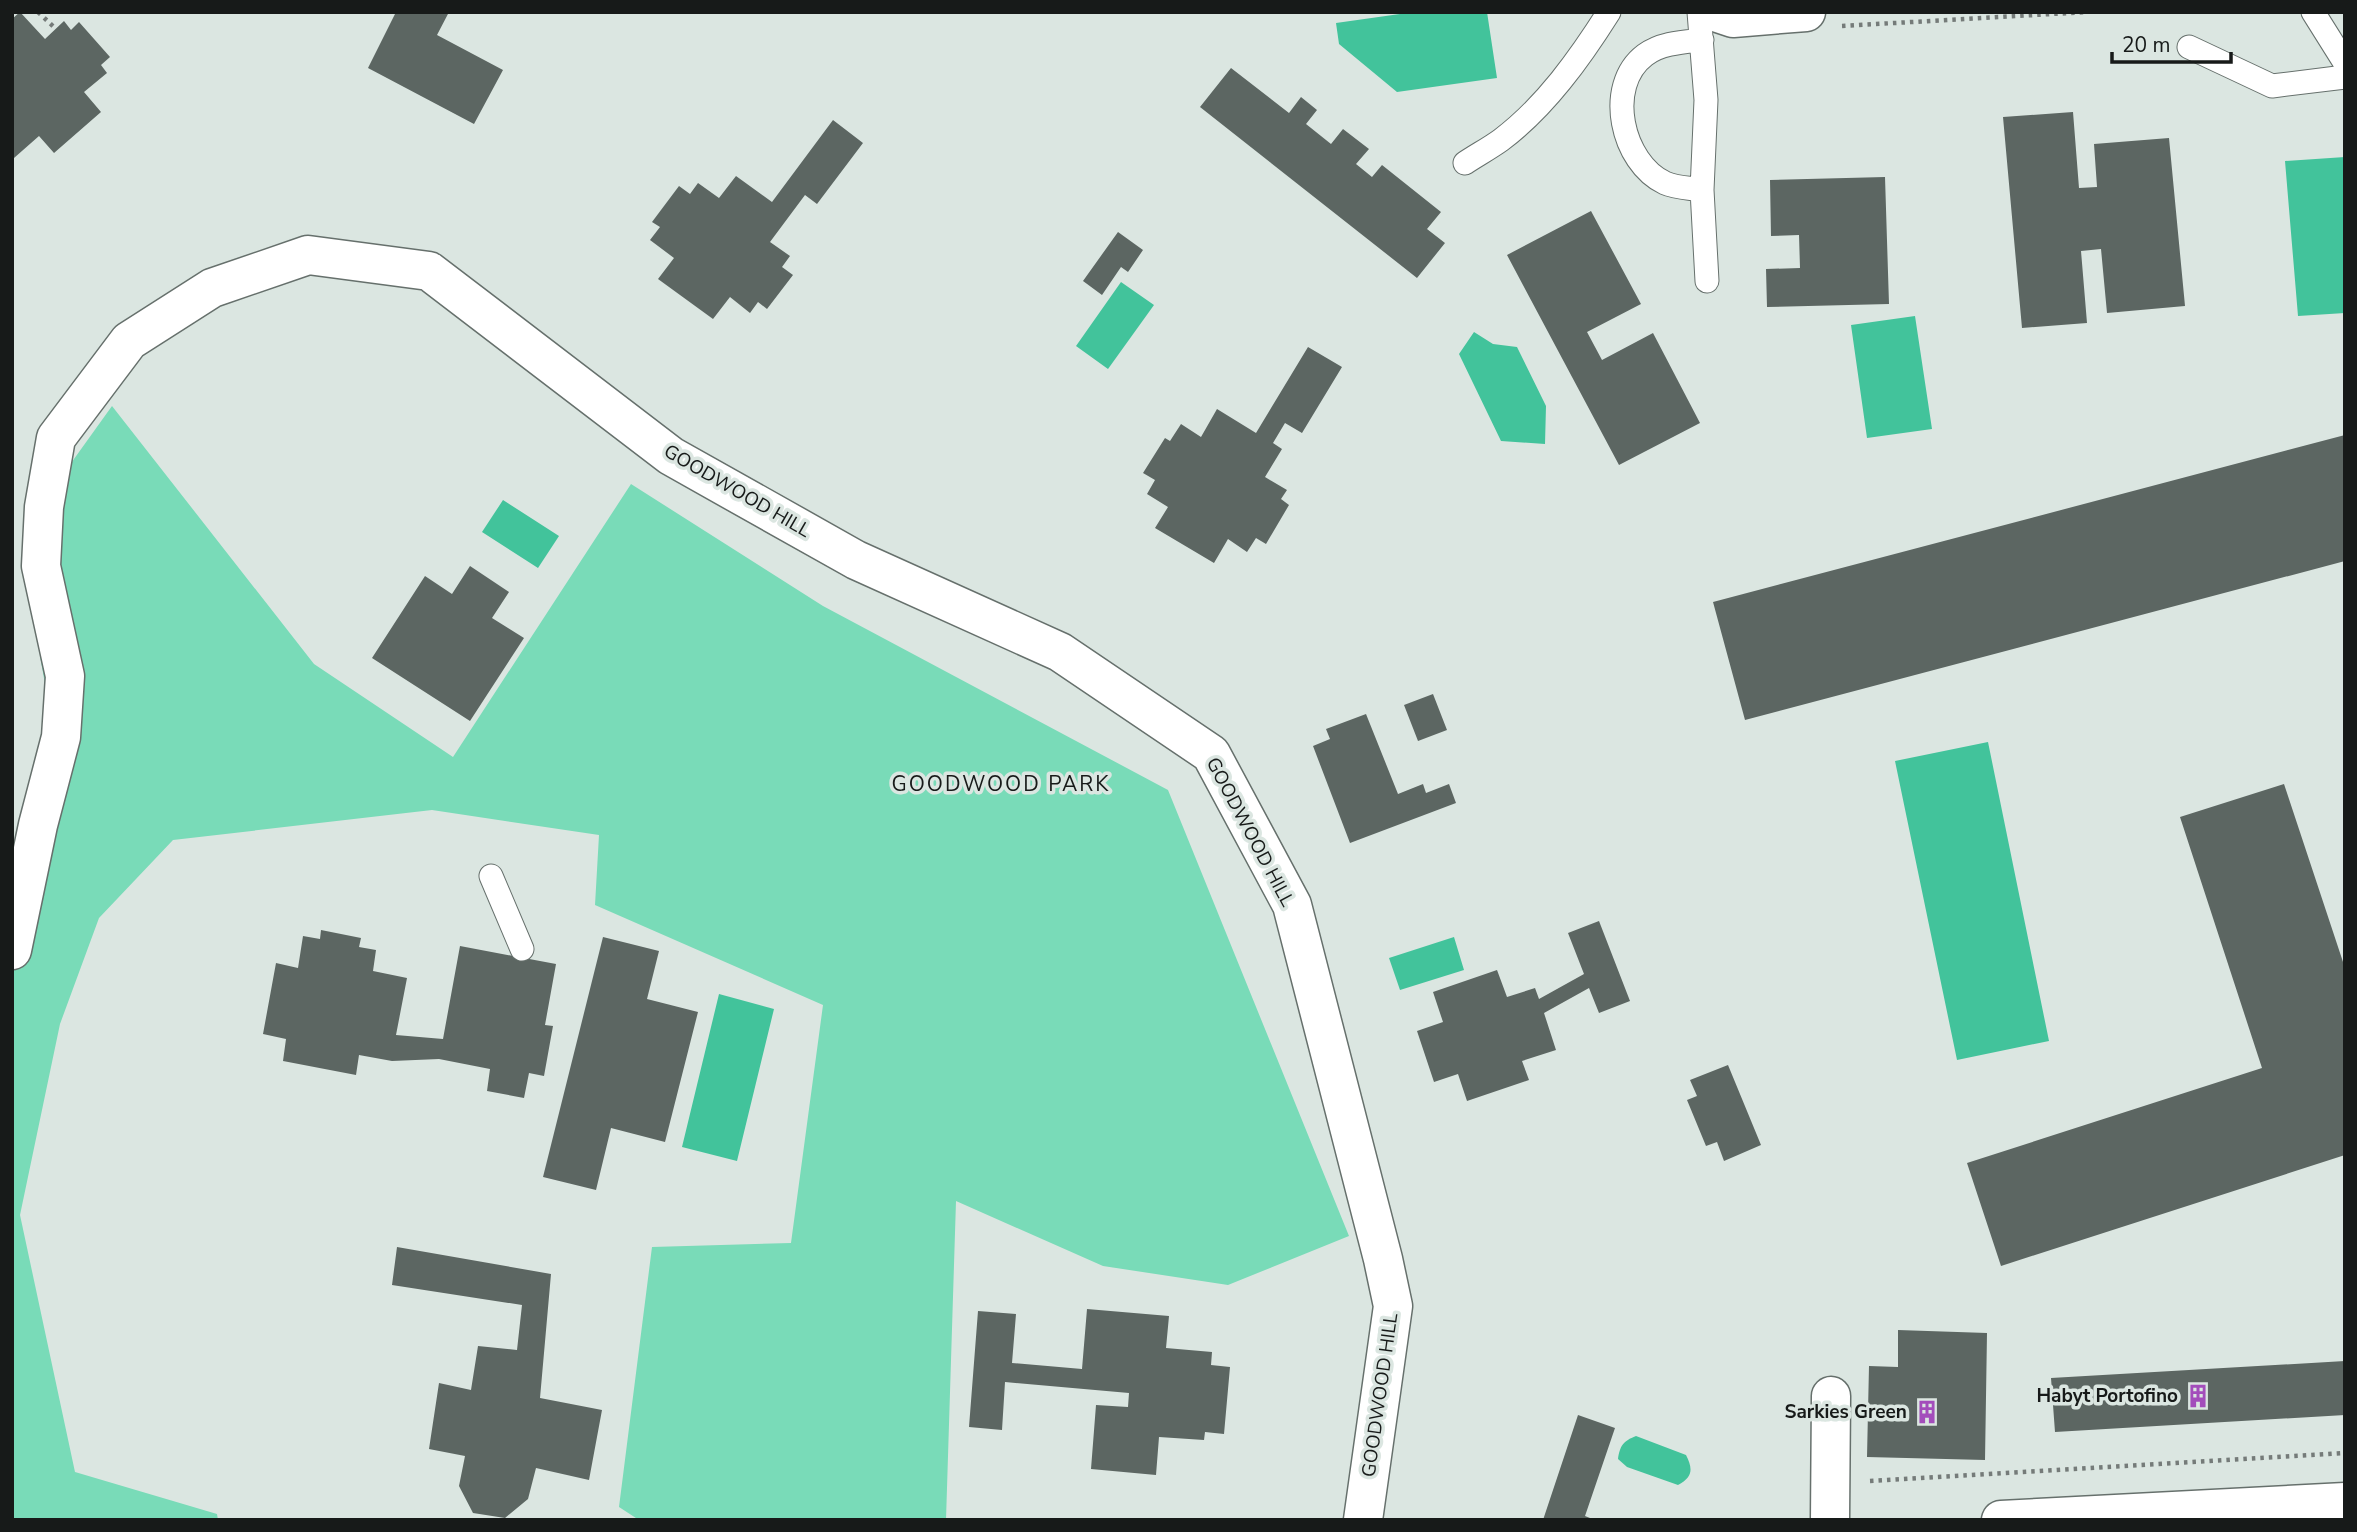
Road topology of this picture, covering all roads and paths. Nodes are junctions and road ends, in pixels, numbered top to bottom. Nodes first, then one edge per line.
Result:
1 (38, 12) edge
2 (1609, 12) edge
3 (1699, 12) edge
4 (2087, 12) edge
5 (2313, 12) edge
6 (1822, 19) edge
7 (1708, 26) edge
8 (57, 29) dead end
9 (2189, 47) dead end
10 (2345, 64) edge
11 (2345, 76) edge
12 (1465, 163) dead end
13 (1702, 190) junction
14 (1707, 281) dead end
15 (491, 876) dead end
16 (522, 949) dead end
17 (12, 950) edge
18 (1831, 1396) dead end
19 (2345, 1453) edge
20 (1864, 1481) dead end
21 (2345, 1502) edge
22 (2271, 1513) edge
23 (2010, 1519) edge
24 (1363, 1520) edge
25 (1830, 1520) edge
26 (2001, 1520) edge

1 - 8 path
2 - 12 lane
3 - 7 lane
4 - 6 path
5 - 10 lane
6 - 7 street
7 - 13 lane
7 - 13 lane
9 - 11 lane
13 - 14 lane
15 - 16 lane
17 - 24 street, GOODWOOD HILL
18 - 25 street
19 - 20 path
21 - 22 street
22 - 23 street
23 - 26 street

